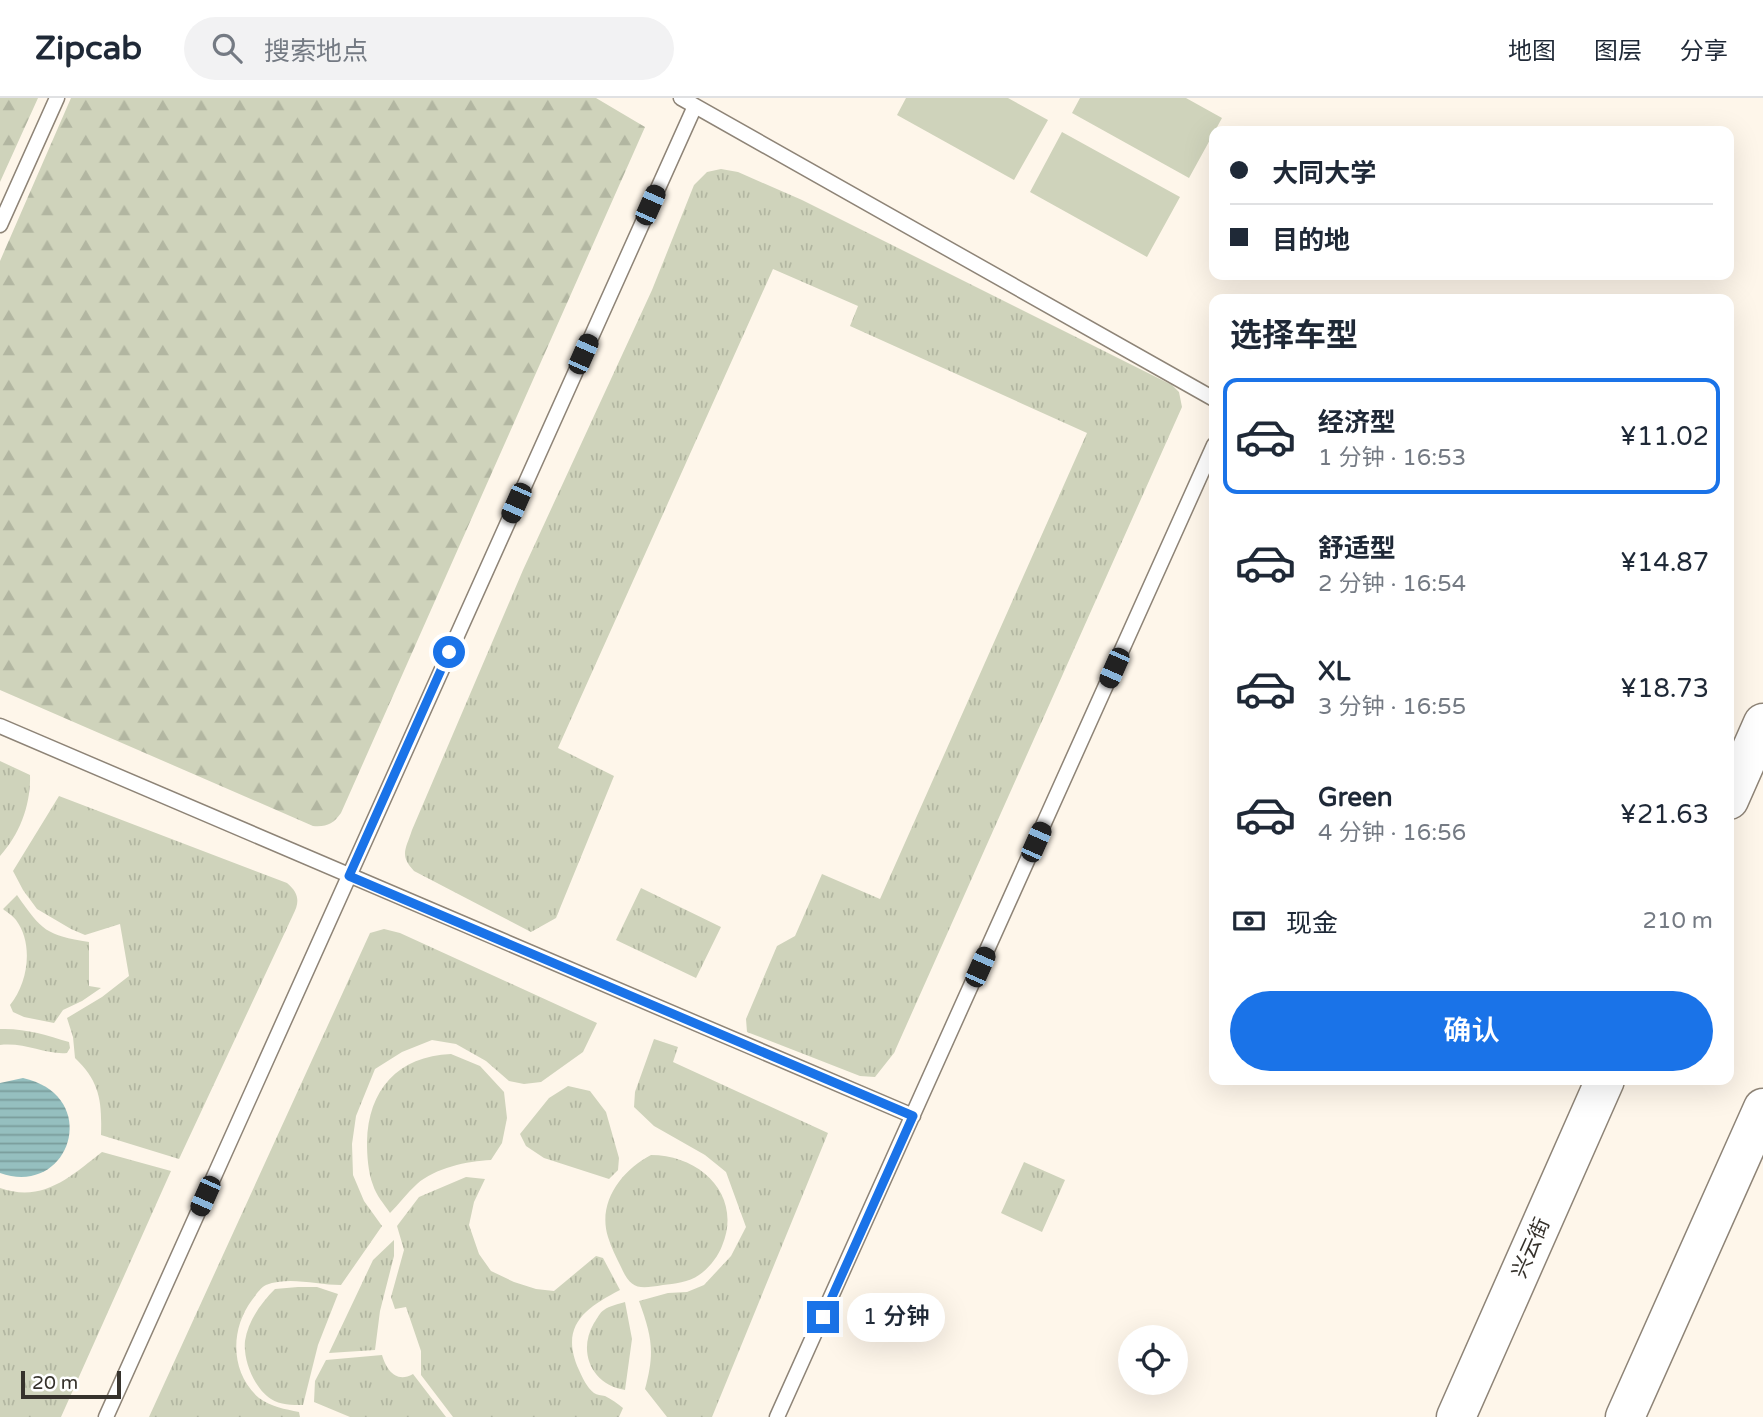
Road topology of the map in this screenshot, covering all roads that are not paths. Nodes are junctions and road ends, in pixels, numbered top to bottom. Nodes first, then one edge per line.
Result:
1 (57, 98) edge
2 (681, 98) edge
3 (695, 106) junction
4 (0, 225) edge
5 (1209, 396) edge
6 (1209, 456) edge
7 (1763, 723) edge
8 (0, 726) edge
9 (1734, 789) edge
10 (349, 876) junction
11 (1603, 1085) edge
12 (1763, 1108) edge
13 (913, 1116) junction
14 (1628, 1416) edge
15 (106, 1417) edge
16 (777, 1417) edge
17 (1456, 1417) edge

1 - 4 lane
2 - 3 lane
3 - 5 lane
3 - 10 lane
6 - 13 lane
7 - 9 main road
8 - 10 lane
10 - 13 lane
10 - 15 lane
11 - 17 main road, 兴云街
12 - 14 main road
13 - 16 lane

